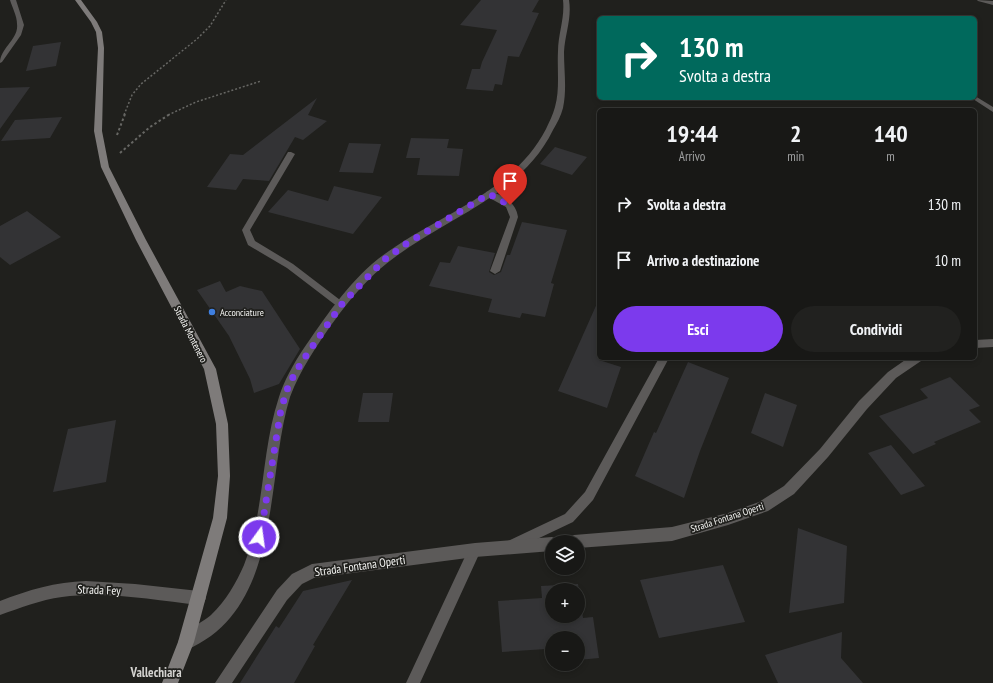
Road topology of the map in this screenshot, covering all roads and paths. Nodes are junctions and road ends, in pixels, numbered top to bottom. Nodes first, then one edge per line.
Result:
1 (13, 0) edge
2 (78, 0) edge
3 (226, 0) edge
4 (566, 0) edge
5 (980, 0) edge
6 (993, 3) edge
7 (0, 61) edge
8 (261, 81) dead end
9 (977, 99) edge
10 (993, 110) edge
11 (291, 154) dead end
12 (104, 163) junction
13 (489, 194) junction
14 (495, 271) dead end
15 (341, 305) junction
16 (993, 343) edge
17 (977, 344) edge
18 (663, 360) edge
19 (914, 360) edge
20 (585, 541) edge
21 (545, 545) edge
22 (507, 548) junction
23 (475, 550) junction
24 (200, 598) junction
25 (0, 608) edge
26 (186, 642) junction
27 (170, 683) edge
28 (223, 683) edge
29 (413, 683) edge

1 - 7 street
2 - 12 main road, Strada Montenero
3 - 12 path
4 - 13 street
5 - 6 lane
8 - 12 path
9 - 10 lane
11 - 15 lane
12 - 24 main road, Strada Montenero
13 - 14 lane
13 - 15 street
15 - 26 street
16 - 17 street
18 - 22 lane
19 - 20 street, Strada Fontana Operti
21 - 22 street, Strada Fontana Operti
22 - 23 street, Strada Fontana Operti
23 - 28 street, Strada Fontana Operti
23 - 29 lane
24 - 25 street, Strada Fey
24 - 26 main road, Strada Montenero
26 - 27 main road, Strada Montenero

